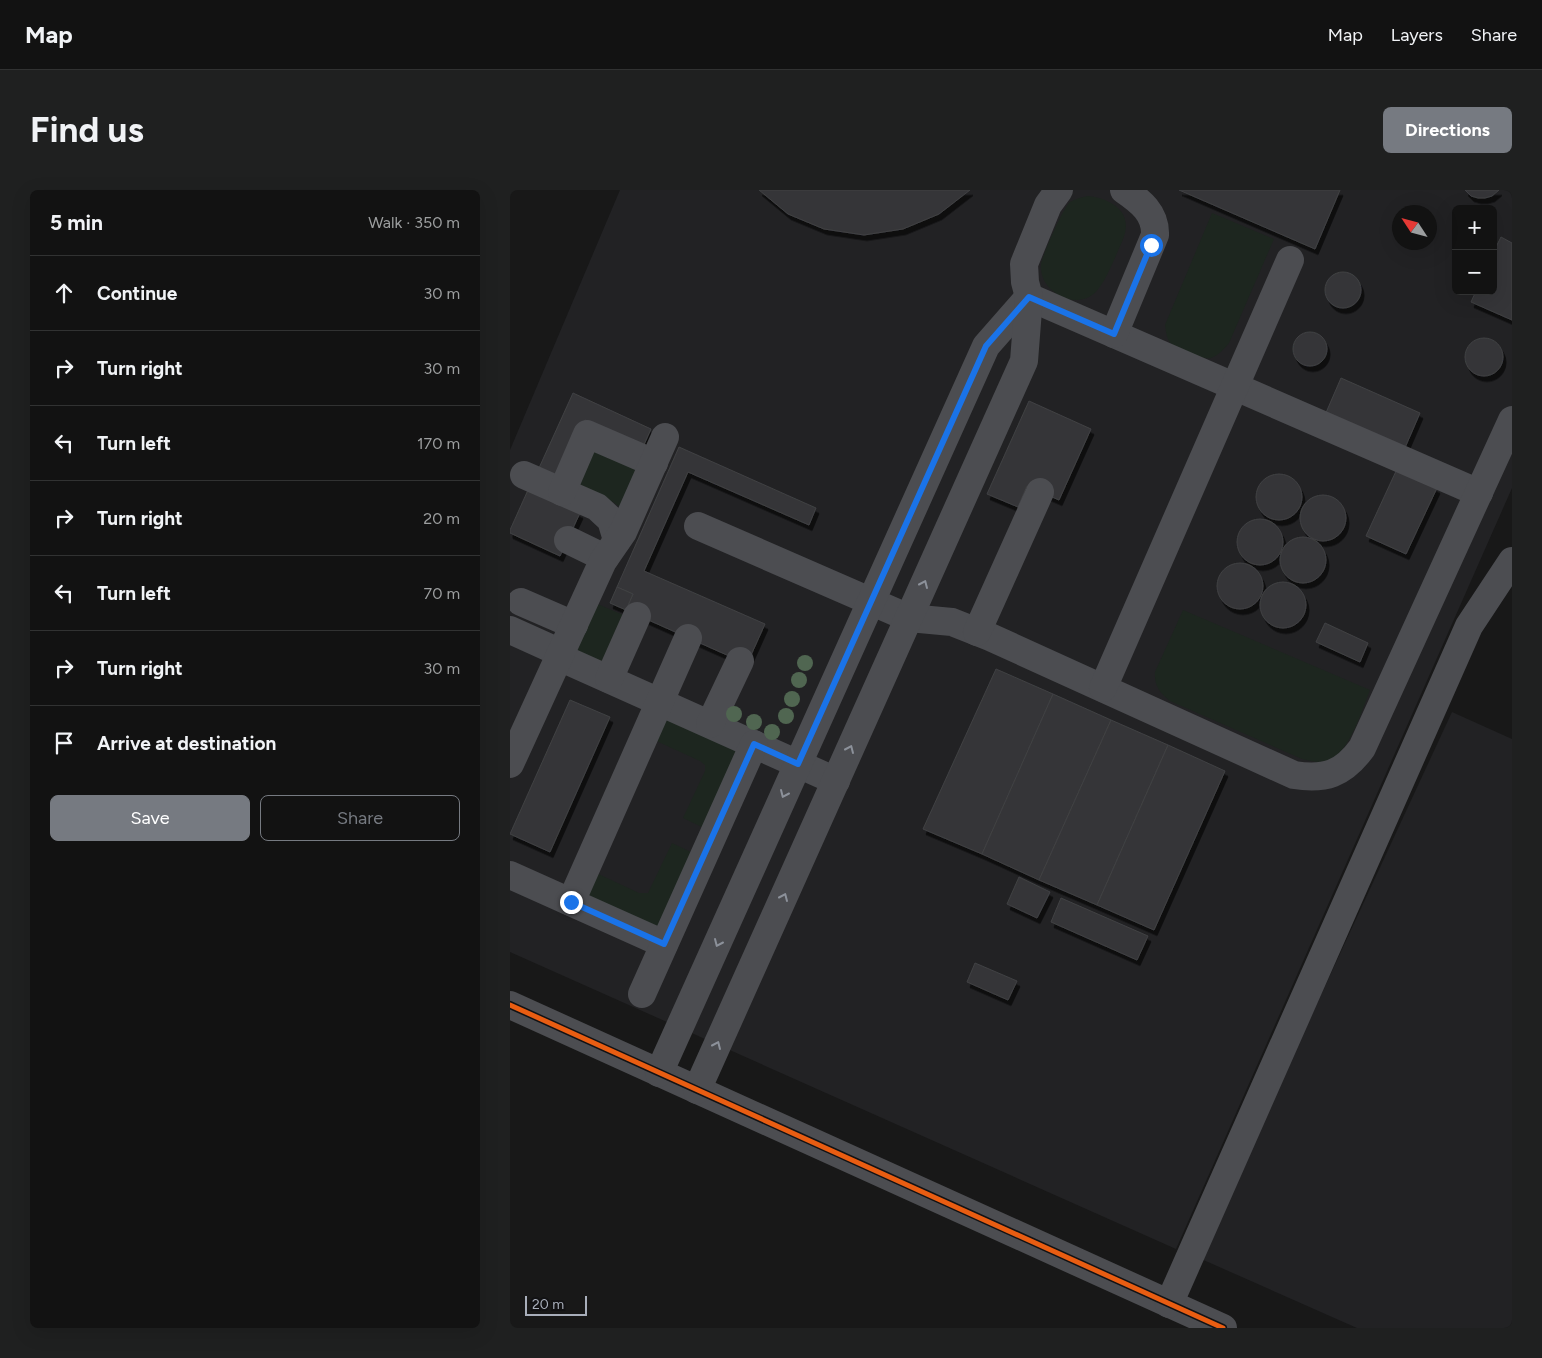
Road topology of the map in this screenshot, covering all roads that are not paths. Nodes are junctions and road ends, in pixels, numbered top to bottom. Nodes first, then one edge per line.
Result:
1 (1059, 190) edge
2 (1124, 190) edge
3 (1290, 260) dead end
4 (1029, 297) junction
5 (1114, 334) junction
6 (1234, 387) junction
7 (1512, 420) edge
8 (665, 437) dead end
9 (654, 463) junction
10 (524, 476) dead end
11 (562, 492) junction
12 (1040, 492) dead end
13 (1478, 493) junction
14 (698, 526) dead end
15 (568, 540) dead end
16 (611, 549) junction
17 (1512, 561) edge
18 (872, 601) junction
19 (521, 602) dead end
20 (637, 616) dead end
21 (909, 618) junction
22 (574, 625) junction
23 (510, 630) edge
24 (977, 632) junction
25 (688, 638) dead end
26 (560, 655) junction
27 (740, 660) dead end
28 (609, 679) junction
29 (1103, 688) junction
30 (660, 702) junction
31 (710, 724) junction
32 (754, 744) junction
33 (510, 764) edge
34 (798, 764) junction
35 (836, 781) junction
36 (510, 874) edge
37 (571, 902) junction
38 (664, 944) junction
39 (642, 994) dead end
40 (510, 1005) edge
41 (659, 1073) junction
42 (698, 1090) junction
43 (1169, 1304) junction
44 (1223, 1328) edge

1 - 4 street
2 - 5 street
3 - 6 street
4 - 5 street
4 - 18 street
21 -> 4 street
5 - 6 street
6 - 13 street
6 - 29 street
7 - 13 street
8 - 9 street
9 - 11 street
9 - 16 street
10 - 11 street
11 - 16 street
12 - 24 street
13 - 29 street
14 - 18 street
15 - 16 street
16 - 22 street
17 - 43 street
18 - 21 street
18 - 34 street
19 - 22 street
20 - 28 street
21 - 24 street
35 -> 21 street
22 - 26 street
23 - 26 street
24 - 29 street
25 - 30 street
26 - 28 street
26 - 33 street
27 - 31 street
28 - 30 street
30 - 31 street
30 - 37 street
31 - 32 street
32 - 34 street
32 - 38 street
34 - 35 street
34 -> 41 street
42 -> 35 street
36 - 37 street
37 - 38 street
38 - 39 street
40 - 41 street
41 - 42 street
42 - 43 street
43 - 44 street

